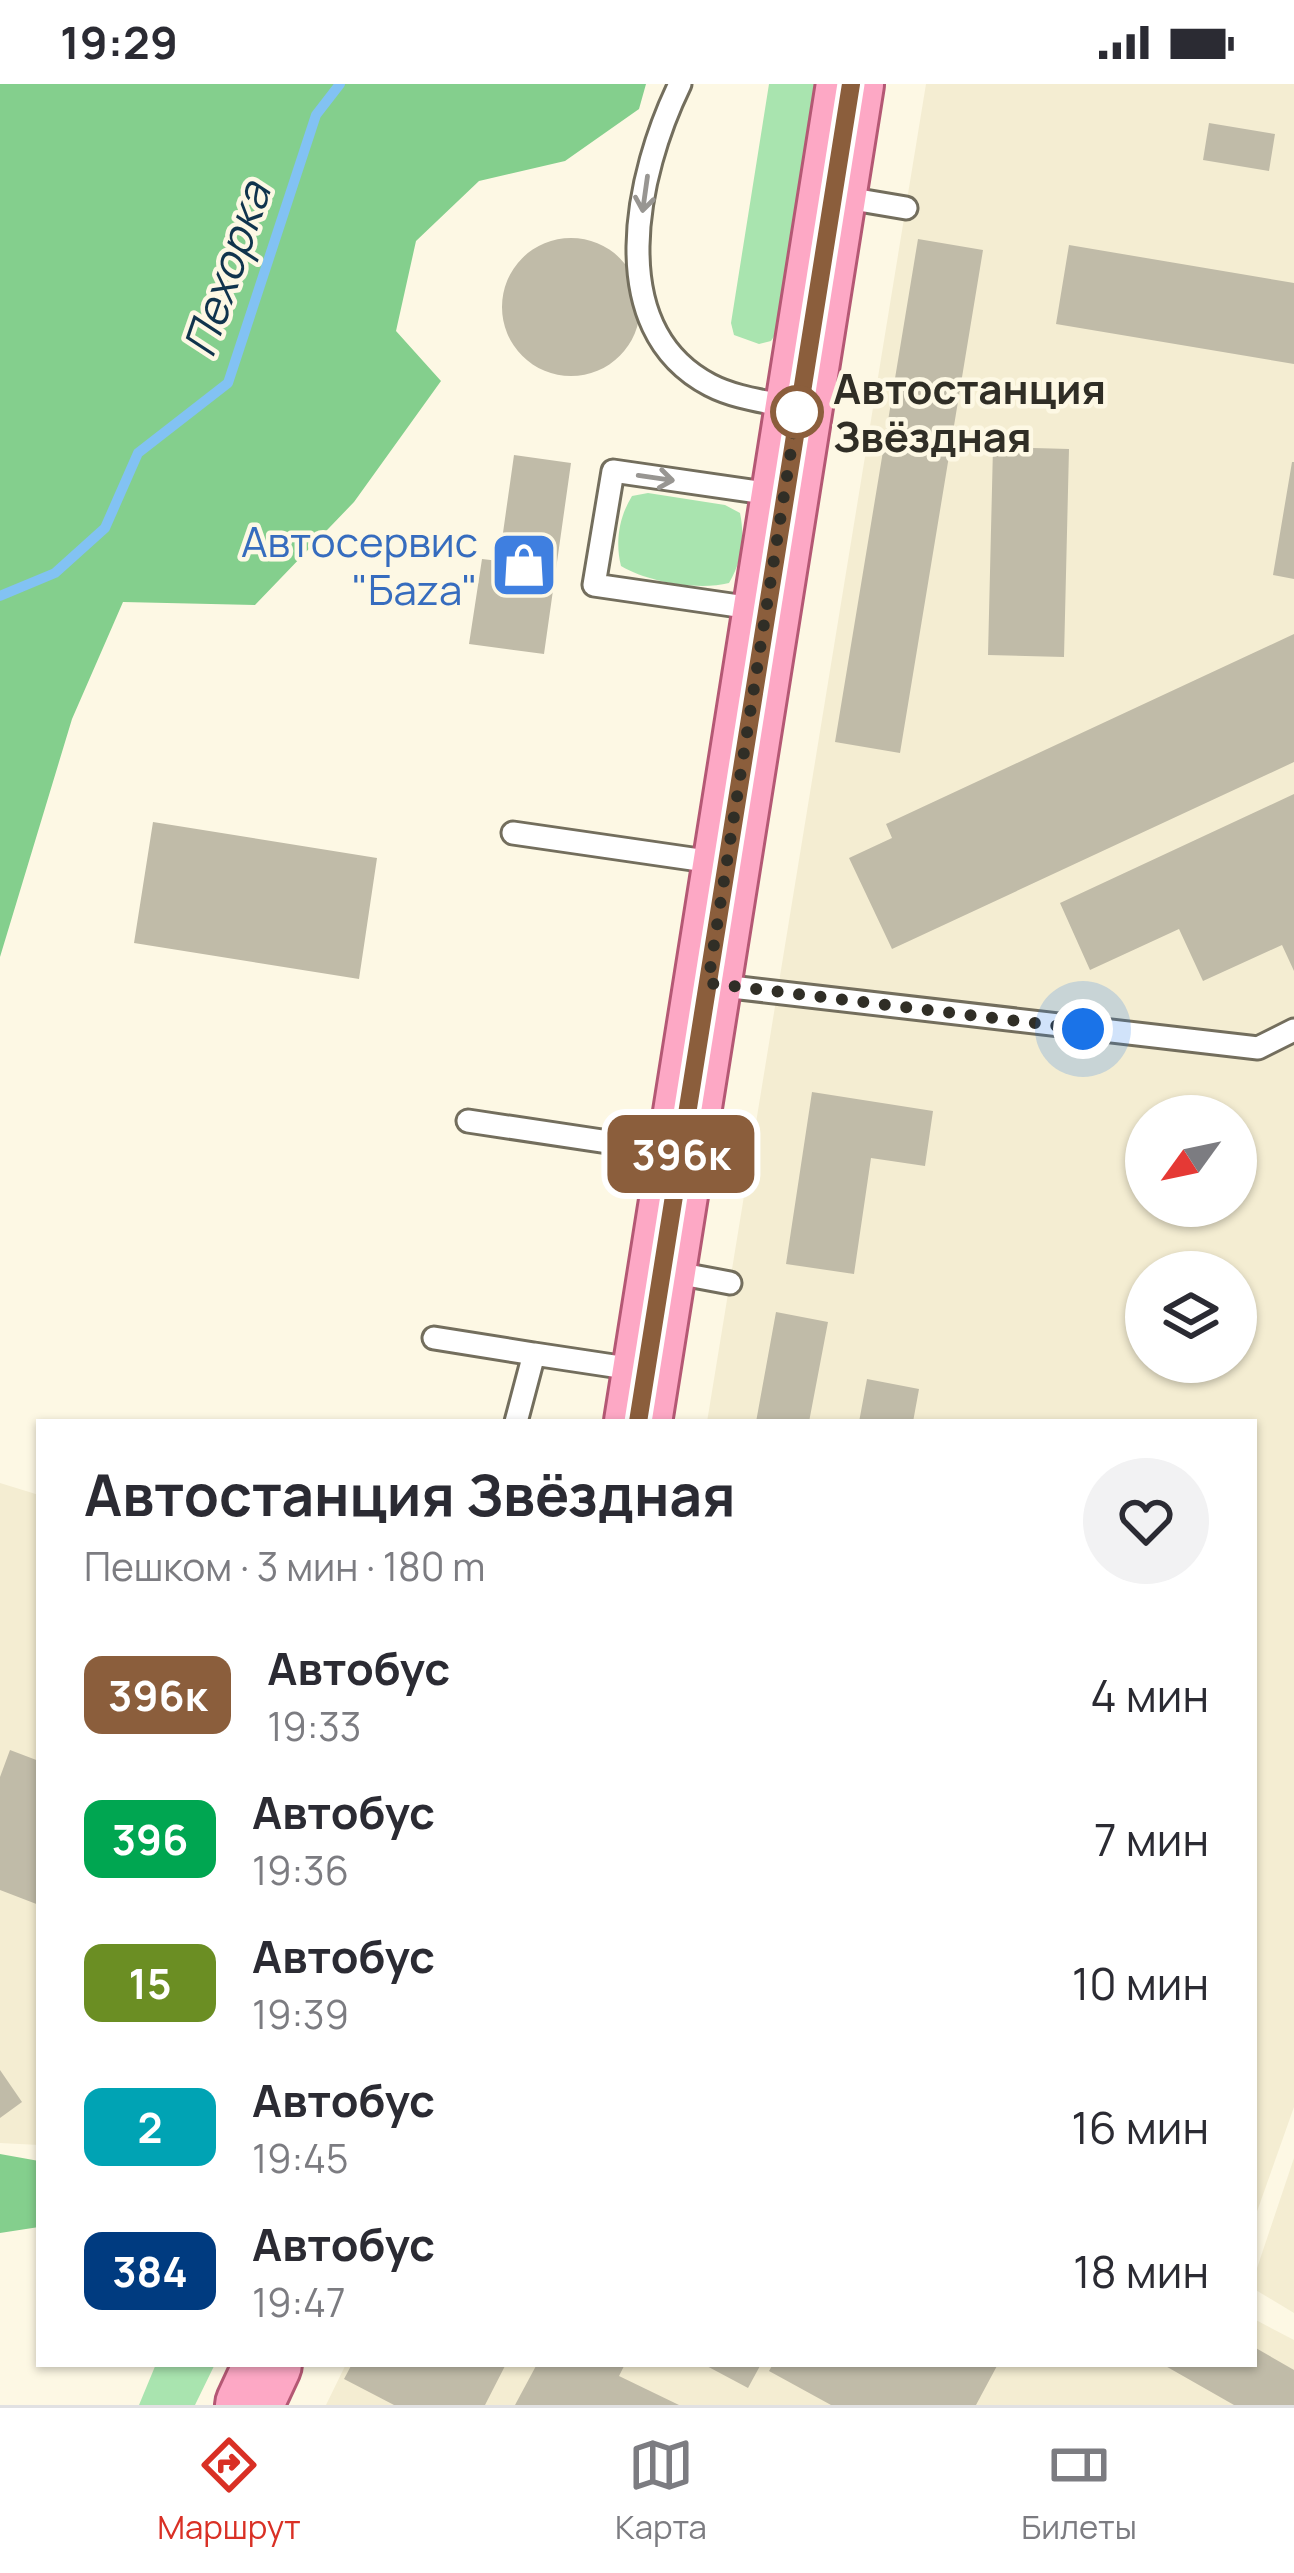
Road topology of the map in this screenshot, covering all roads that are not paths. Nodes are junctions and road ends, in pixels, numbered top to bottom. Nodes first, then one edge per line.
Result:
1 (680, 84) edge
2 (850, 84) edge
3 (832, 196) junction
4 (906, 208) dead end
5 (797, 408) junction
6 (784, 496) junction
7 (766, 610) junction
8 (513, 833) dead end
9 (726, 864) junction
10 (708, 983) junction
11 (1294, 1030) edge
12 (468, 1121) dead end
13 (681, 1153) junction
14 (662, 1270) junction
15 (730, 1282) dead end
16 (434, 1338) dead end
17 (534, 1354) junction
18 (642, 1396) edge
19 (517, 1419) edge
20 (267, 2367) edge
21 (249, 2405) edge

1 -> 5 lane
2 - 3 main road
3 - 4 lane
3 - 5 main road
5 - 6 main road
6 - 7 main road
7 -> 6 lane
7 - 9 main road
8 - 9 lane
9 - 10 main road
10 - 11 lane
10 - 13 main road
12 - 13 lane
13 - 14 main road
14 - 15 lane
14 - 18 main road
16 - 17 lane
17 - 18 lane
17 - 19 lane
20 - 21 main road

